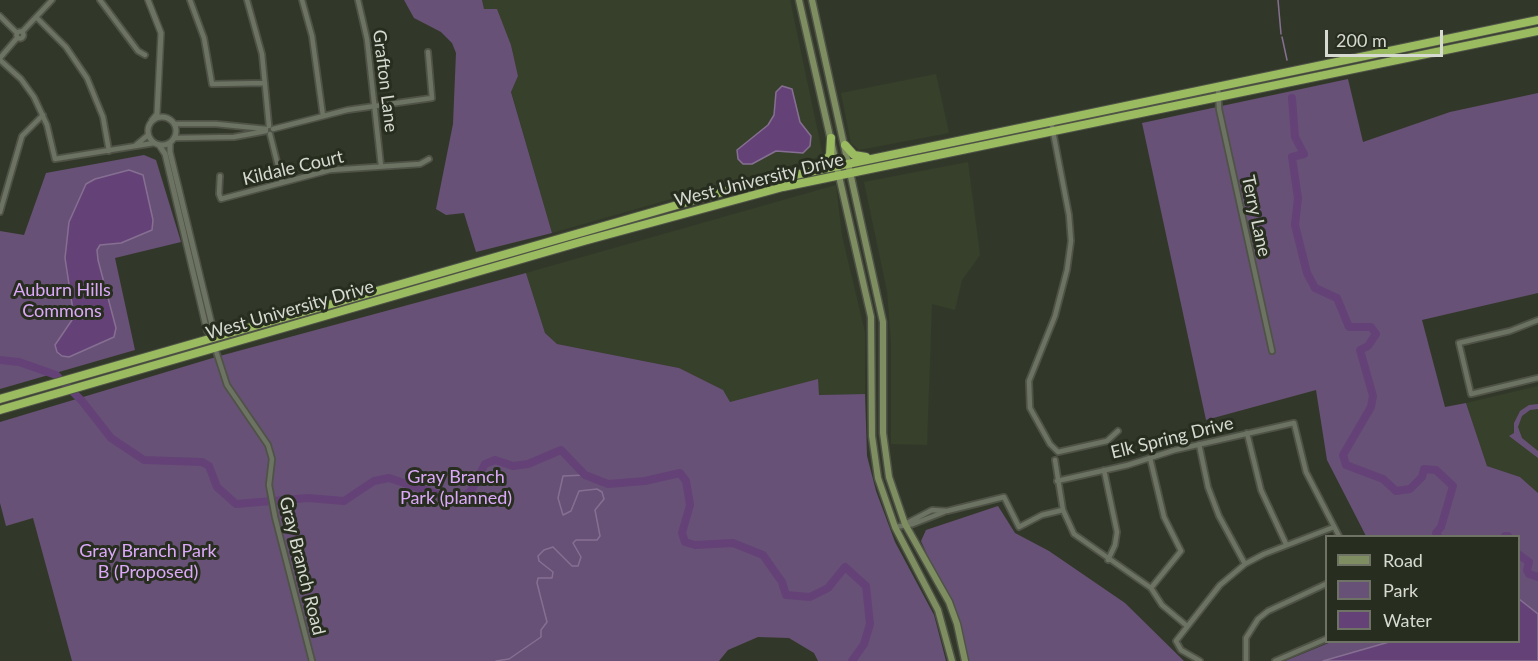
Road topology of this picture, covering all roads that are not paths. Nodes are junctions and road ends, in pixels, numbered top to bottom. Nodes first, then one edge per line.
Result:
1 (52, 0) edge
2 (100, 0) edge
3 (148, 0) edge
4 (247, 0) edge
5 (302, 0) edge
6 (358, 0) edge
7 (799, 0) edge
8 (812, 0) edge
9 (192, 1) edge
10 (0, 16) edge
11 (36, 17) junction
12 (1538, 20) edge
13 (1515, 25) junction
14 (1538, 31) edge
15 (19, 34) junction
16 (1515, 35) junction
17 (428, 52) dead end
18 (145, 55) dead end
19 (0, 59) edge
20 (265, 83) junction
21 (1218, 86) junction
22 (1217, 96) junction
23 (158, 98) junction
24 (374, 106) junction
25 (43, 115) junction
26 (323, 116) junction
27 (169, 118) junction
28 (152, 120) junction
29 (1051, 121) junction
30 (175, 124) junction
31 (226, 125) junction
32 (269, 130) junction
33 (1053, 130) junction
34 (148, 135) junction
35 (226, 138) junction
36 (831, 138) junction
37 (172, 141) junction
38 (942, 143) junction
39 (157, 144) junction
40 (845, 145) junction
41 (133, 147) junction
42 (110, 151) junction
43 (944, 152) junction
44 (870, 158) junction
45 (429, 159) dead end
46 (849, 162) junction
47 (837, 165) junction
48 (381, 166) junction
49 (820, 168) junction
50 (851, 172) junction
51 (839, 174) junction
52 (219, 176) dead end
53 (282, 182) junction
54 (0, 212) edge
55 (583, 232) junction
56 (509, 263) junction
57 (873, 272) junction
58 (862, 275) junction
59 (1538, 320) edge
60 (212, 338) junction
61 (214, 348) junction
62 (1272, 351) dead end
63 (873, 366) junction
64 (884, 367) junction
65 (1538, 378) edge
66 (0, 399) edge
67 (0, 410) edge
68 (1118, 431) dead end
69 (1247, 433) junction
70 (1199, 444) junction
71 (1150, 458) junction
72 (1055, 460) dead end
73 (1104, 470) junction
74 (1056, 481) junction
75 (1062, 510) junction
76 (905, 524) junction
77 (895, 527) junction
78 (1334, 527) junction
79 (1338, 535) edge
80 (1286, 544) junction
81 (1108, 560) junction
82 (1245, 564) junction
83 (1325, 584) edge
84 (1151, 588) junction
85 (1187, 626) junction
86 (1325, 639) edge
87 (312, 661) edge
88 (952, 661) edge
89 (965, 661) edge
90 (1200, 661) edge
91 (1246, 661) edge
92 (1275, 661) edge

1 - 11 street
2 - 18 street
3 - 23 street
4 - 20 street
5 - 26 street
6 - 24 street, Grafton Lane
7 - 36 main road
8 - 40 main road
9 - 20 street
10 - 15 street
11 - 15 street
11 - 42 street
12 - 13 highway, West University Drive
13 - 16 highway
13 - 21 highway, West University Drive
14 - 16 highway, West University Drive
15 - 19 street
16 - 22 highway, West University Drive
17 - 24 street
19 - 25 street
20 - 32 street
21 - 22 street, Terry Lane
21 - 29 highway, West University Drive
22 - 33 highway, West University Drive
22 - 62 street, Terry Lane
23 - 27 street
23 - 28 street
24 - 26 street
24 - 48 street, Grafton Lane
25 - 42 street
25 - 54 street
26 - 32 street
27 - 28 street
27 - 30 street
28 - 34 street
29 - 33 street
29 - 38 highway, West University Drive
30 - 31 street
30 - 37 street
31 - 32 street
31 - 35 street
32 - 35 street
32 - 53 street
33 - 43 highway, West University Drive
33 - 68 street
34 - 39 street
34 - 41 street
35 - 37 street
36 - 47 main road
36 - 49 highway
37 - 39 street
37 - 60 street
38 - 43 highway
38 - 44 highway, West University Drive
39 - 41 street
39 - 60 street
40 - 44 highway
40 - 46 main road
41 - 42 street
43 - 50 highway, West University Drive
44 - 46 highway, West University Drive
45 - 48 street, Kildale Court
46 - 47 highway, West University Drive
46 - 50 main road
47 - 49 highway, West University Drive
47 - 51 main road
48 - 53 street, Kildale Court
49 - 55 highway, West University Drive
50 - 51 highway, West University Drive
50 - 57 main road
51 - 56 highway, West University Drive
51 - 58 main road
52 - 53 street, Kildale Court
55 - 56 highway
55 - 60 highway, West University Drive
56 - 61 highway, West University Drive
57 - 58 main road
57 - 64 main road
58 - 63 main road
59 - 65 street
60 - 61 highway
60 - 66 highway, West University Drive
61 - 67 highway, West University Drive
61 - 87 street, Gray Branch Road
63 - 64 main road
63 - 77 main road
64 - 76 main road
69 - 70 street, Elk Spring Drive
69 - 78 street, Elk Spring Drive
69 - 80 street
70 - 71 street, Elk Spring Drive
70 - 82 street
71 - 73 street, Elk Spring Drive
71 - 84 street
72 - 74 street
73 - 74 street, Elk Spring Drive
73 - 81 street
74 - 75 street
75 - 76 street
75 - 81 street
76 - 77 street
76 - 89 main road
77 - 88 main road
78 - 79 street
78 - 80 street
80 - 82 street
81 - 84 street
82 - 85 street
83 - 91 street
84 - 85 street
85 - 90 street
86 - 92 street

